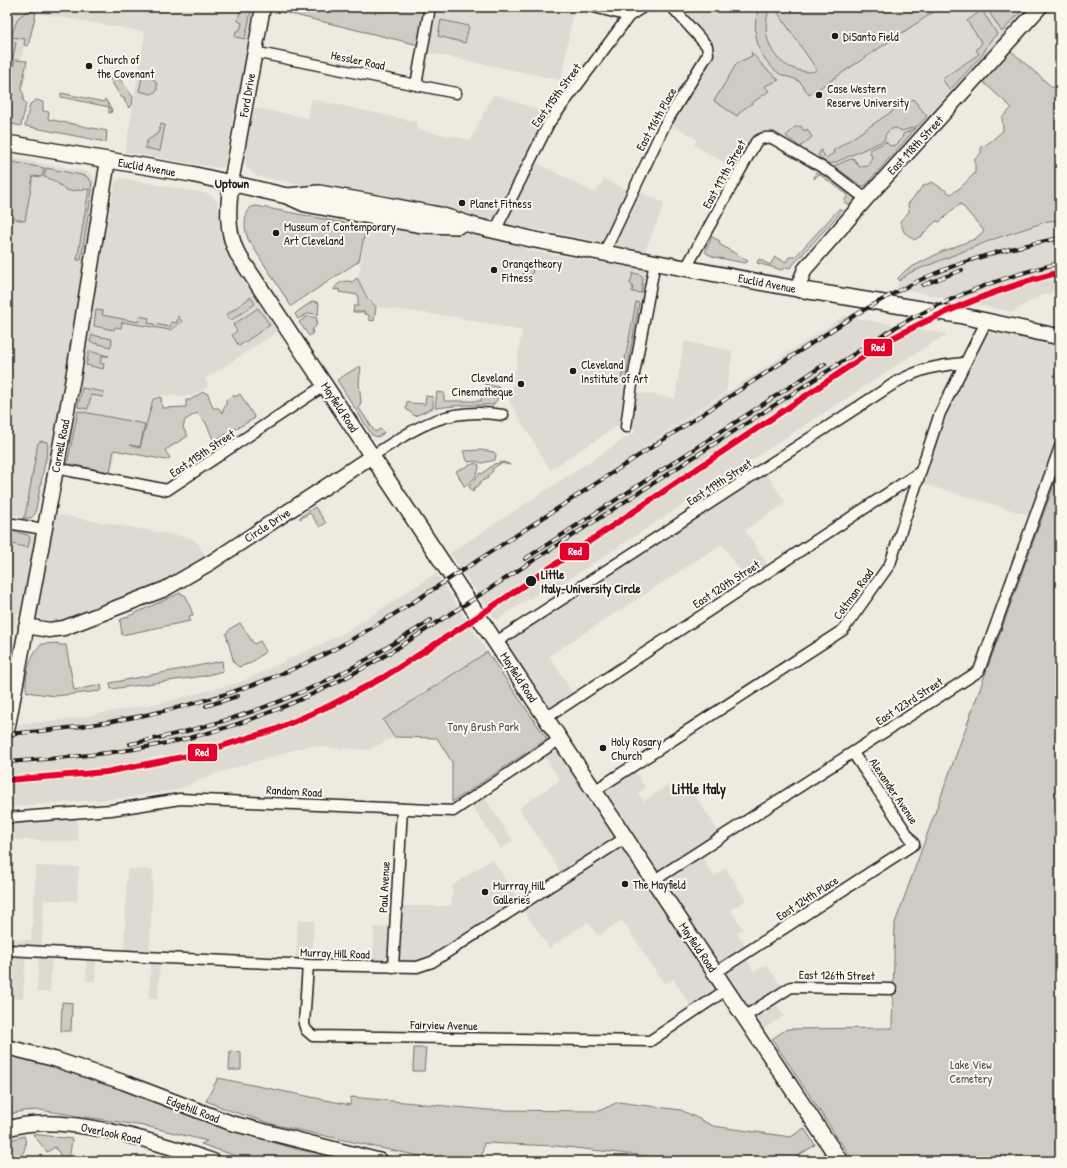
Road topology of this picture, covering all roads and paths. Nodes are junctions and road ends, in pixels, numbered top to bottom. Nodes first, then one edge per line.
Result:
1 (263, 7) edge
2 (430, 7) edge
3 (594, 7) edge
4 (644, 7) edge
5 (672, 7) edge
6 (1040, 7) edge
7 (629, 12) edge
8 (254, 52) junction
9 (416, 86) junction
10 (456, 93) dead end
11 (7, 143) edge
12 (108, 160) junction
13 (231, 183) junction
14 (866, 199) junction
15 (495, 231) junction
16 (604, 253) junction
17 (655, 262) junction
18 (686, 268) junction
19 (797, 289) junction
20 (986, 322) junction
21 (1060, 337) edge
22 (964, 363) junction
23 (325, 386) junction
24 (503, 415) dead end
25 (626, 427) dead end
26 (1060, 447) edge
27 (372, 456) junction
28 (56, 468) junction
29 (920, 472) junction
30 (7, 523) edge
31 (44, 530) junction
32 (26, 626) junction
33 (496, 642) junction
34 (9, 700) edge
35 (546, 718) junction
36 (8, 728) edge
37 (560, 739) junction
38 (853, 753) junction
39 (594, 791) junction
40 (402, 809) junction
41 (7, 818) edge
42 (625, 838) junction
43 (914, 844) joint
44 (653, 881) junction
45 (7, 950) edge
46 (308, 965) junction
47 (393, 967) junction
48 (715, 973) junction
49 (891, 989) dead end
50 (726, 990) junction
51 (744, 1017) junction
52 (7, 1047) edge
53 (7, 1129) edge
54 (213, 1161) edge
55 (381, 1161) edge
56 (840, 1161) edge

1 - 8 street, Ford Drive
2 - 9 street
3 - 7 street
4 - 7 street, East 115th Street
5 - 16 street, East 116th Place
6 - 14 street, East 118th Street
7 - 15 street, East 115th Street
8 - 9 street, Hessler Road
8 - 13 street, Ford Drive
9 - 10 street, Hessler Road
11 - 12 main road, Euclid Avenue
12 - 13 main road, Euclid Avenue
12 - 28 street, Cornell Road
13 - 15 main road, Euclid Avenue
13 - 23 main road, Mayfield Road
14 - 18 street, East 117th Street
14 - 19 street, East 118th Street
15 - 16 main road, Euclid Avenue
16 - 17 main road, Euclid Avenue
17 - 18 main road, Euclid Avenue
17 - 25 street
18 - 19 main road, Euclid Avenue
19 - 20 main road, Euclid Avenue
20 - 21 main road, Euclid Avenue
20 - 22 street, Coltman Road
22 - 29 street, Coltman Road
22 - 33 street, East 119th Street
23 - 27 main road, Mayfield Road
23 - 28 street, East 115th Street
24 - 27 street, Circle Drive
26 - 38 street, East 123rd Street
27 - 32 street, Circle Drive
27 - 33 main road, Mayfield Road
28 - 31 street, Cornell Road
29 - 35 street, East 120th Street
29 - 39 street, Coltman Road
30 - 31 street
31 - 32 street, Cornell Road
32 - 34 street, Cornell Road
33 - 35 main road, Mayfield Road
34 - 36 street, Cornell Road
35 - 37 main road, Mayfield Road
37 - 39 main road, Mayfield Road
37 - 40 street, Random Road
38 - 43 street, Alexander Avenue
38 - 44 street, East 123rd Street
39 - 42 main road, Mayfield Road
40 - 41 street, Random Road
40 - 47 street, Paul Avenue
42 - 44 main road, Mayfield Road
42 - 47 street, Murray Hill Road
43 - 48 street, East 124th Place
44 - 48 main road, Mayfield Road
45 - 46 street, Murray Hill Road
46 - 47 street, Murray Hill Road
46 - 50 street, Fairview Avenue
48 - 50 main road, Mayfield Road
49 - 51 street, East 126th Street
50 - 51 main road, Mayfield Road
51 - 56 main road, Mayfield Road
52 - 55 street, Edgehill Road
53 - 54 street, Overlook Road

